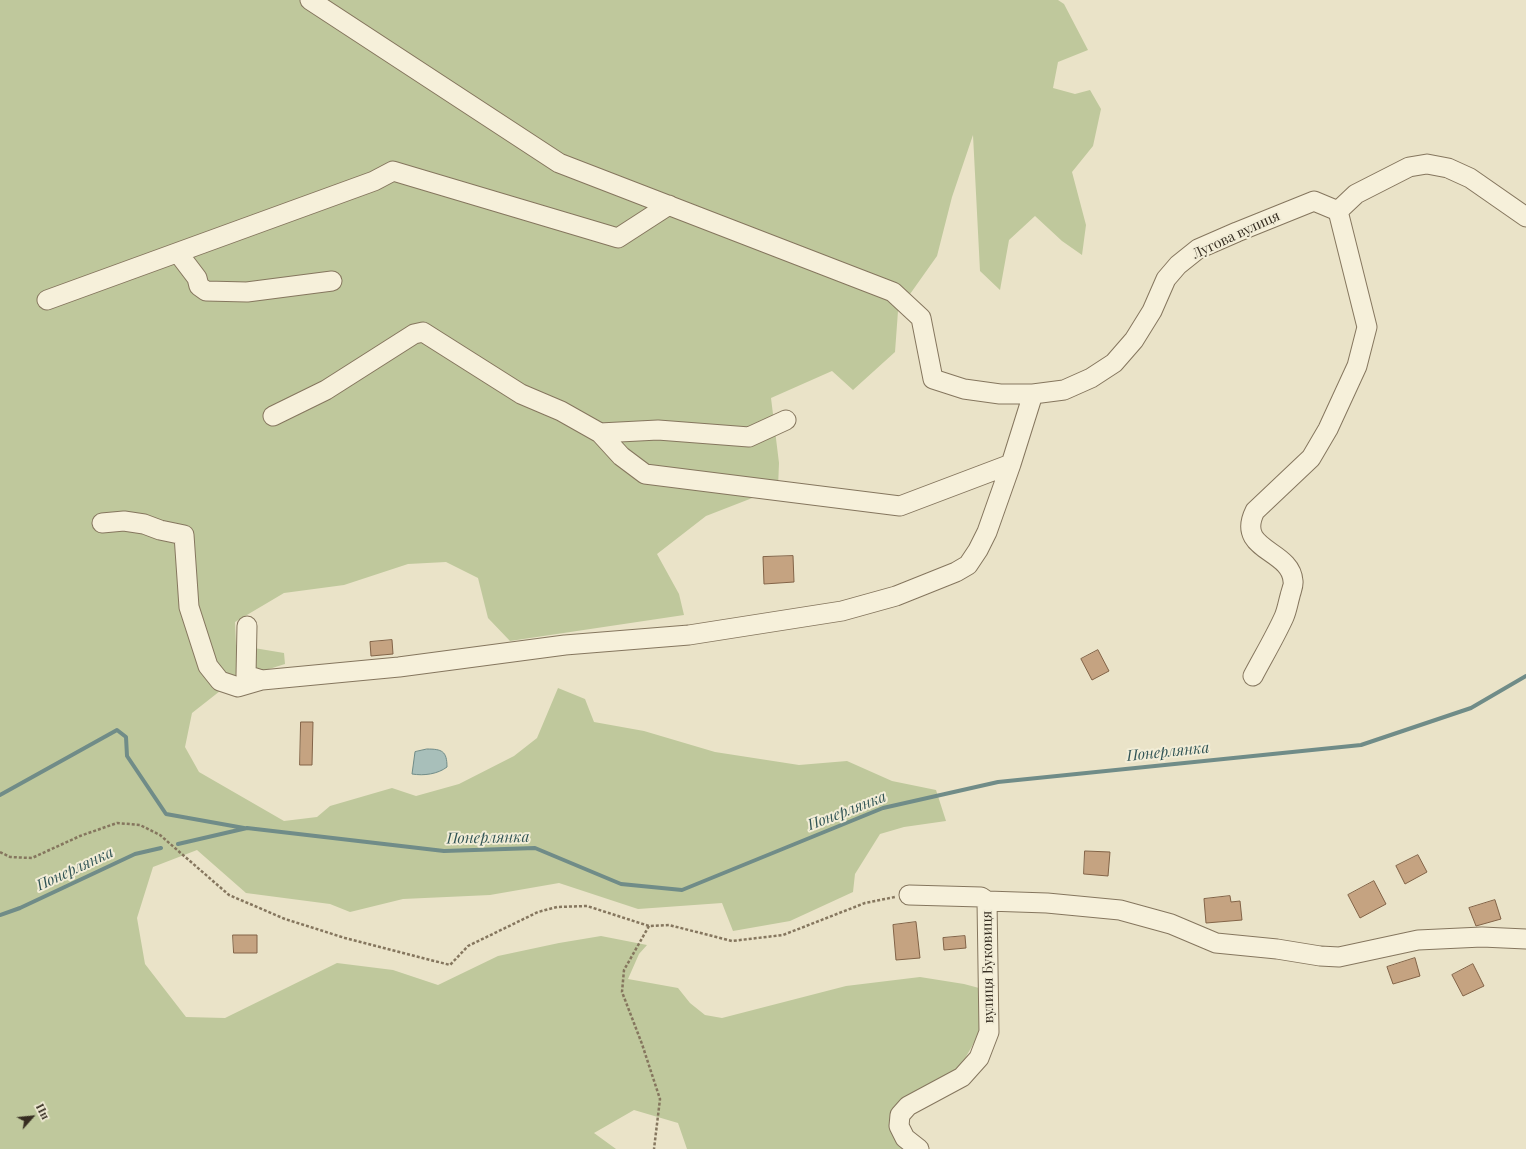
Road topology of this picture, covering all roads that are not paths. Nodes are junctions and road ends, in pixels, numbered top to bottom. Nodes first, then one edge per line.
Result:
1 (310, 0) edge
2 (669, 205) junction
3 (1338, 211) junction
4 (1526, 217) edge
5 (178, 253) junction
6 (332, 281) dead end
7 (47, 300) dead end
8 (1033, 394) junction
9 (273, 416) dead end
10 (786, 420) dead end
11 (600, 433) junction
12 (1011, 464) junction
13 (102, 523) dead end
14 (247, 626) dead end
15 (1252, 676) dead end
16 (262, 680) junction
17 (909, 895) road end
18 (987, 901) junction
19 (1526, 939) edge
20 (918, 1149) edge

1 - 2 street
2 - 5 street
2 - 8 street, Лугова вулиця
3 - 4 street
3 - 8 street, Лугова вулиця
3 - 15 street
5 - 6 street
5 - 7 street
8 - 12 street
9 - 11 street
10 - 11 street
11 - 12 street
12 - 16 street
13 - 16 street
14 - 16 street
17 - 18 street
18 - 19 street
18 - 20 street, вулиця Буковиця

